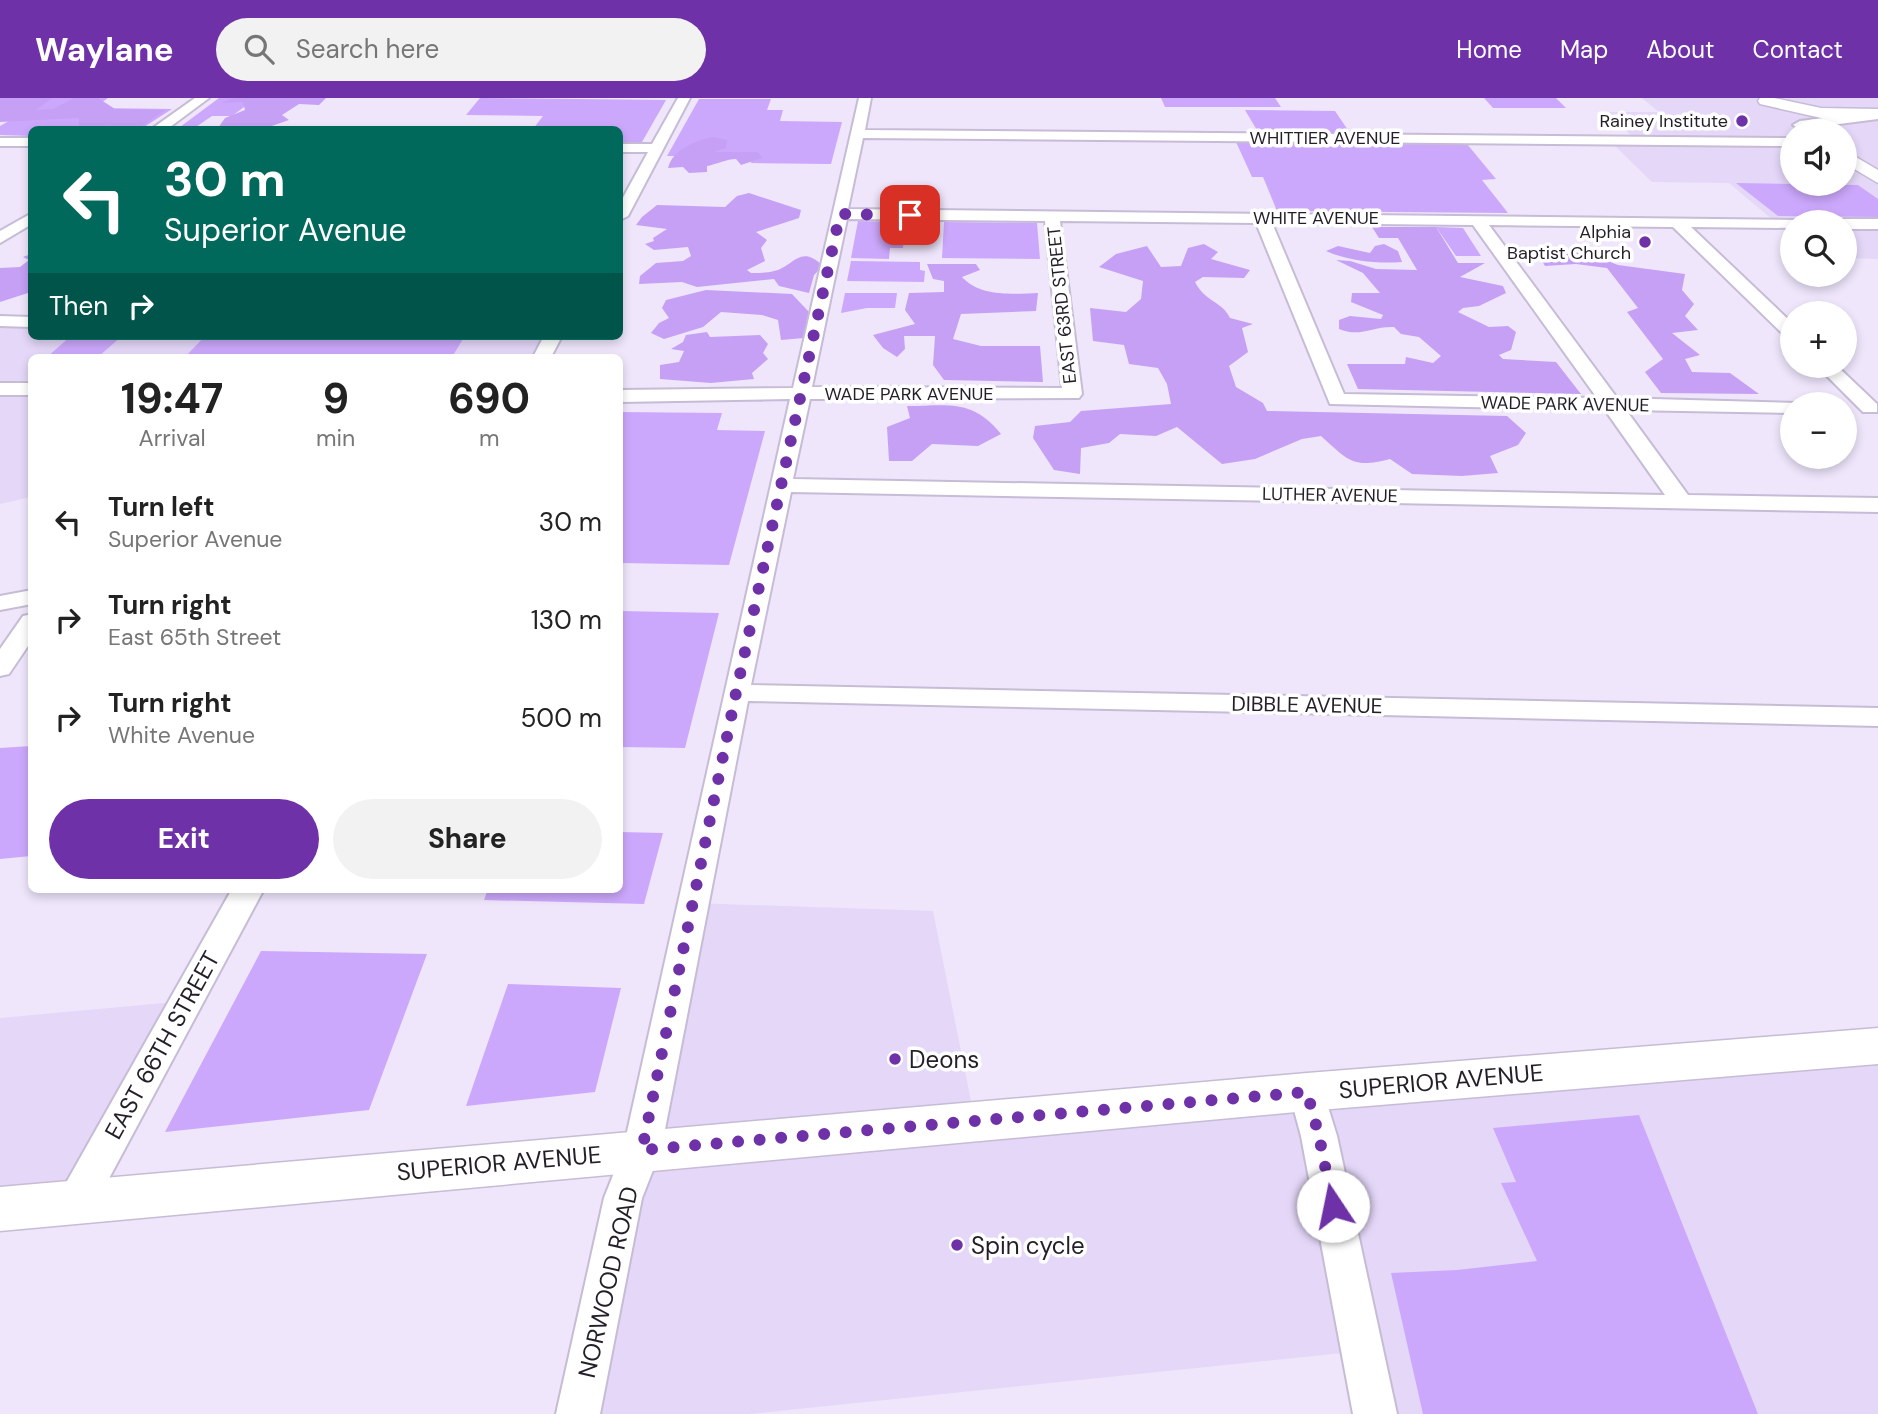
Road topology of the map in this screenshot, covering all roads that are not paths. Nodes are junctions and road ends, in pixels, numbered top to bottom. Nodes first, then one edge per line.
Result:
1 (203, 98) edge
2 (684, 98) edge
3 (865, 98) edge
4 (1764, 99) edge
5 (1878, 115) edge
6 (1792, 119) edge
7 (1856, 119) edge
8 (162, 126) edge
9 (858, 134) junction
10 (0, 142) edge
11 (28, 142) edge
12 (1780, 142) edge
13 (623, 148) edge
14 (657, 148) junction
15 (1857, 164) edge
16 (1878, 178) edge
17 (623, 210) edge
18 (840, 214) junction
19 (9, 215) dead end
20 (28, 216) edge
21 (1052, 216) junction
22 (1262, 218) junction
23 (28, 219) edge
24 (1478, 220) junction
25 (1678, 223) junction
26 (1780, 223) edge
27 (1857, 224) edge
28 (1878, 224) edge
29 (0, 238) edge
30 (0, 321) edge
31 (1780, 321) edge
32 (28, 322) edge
33 (1839, 378) edge
34 (0, 389) edge
35 (28, 389) edge
36 (1853, 392) edge
37 (1072, 394) joint
38 (800, 395) junction
39 (623, 396) edge
40 (1857, 396) edge
41 (1612, 405) junction
42 (1780, 407) edge
43 (1857, 408) edge
44 (781, 485) junction
45 (1681, 501) junction
46 (1878, 505) edge
47 (28, 598) edge
48 (0, 603) edge
49 (28, 627) edge
50 (0, 668) edge
51 (736, 693) junction
52 (1878, 718) edge
53 (246, 893) edge
54 (1878, 1046) edge
55 (1307, 1092) junction
56 (642, 1150) junction
57 (76, 1202) junction
58 (0, 1209) edge
59 (578, 1414) edge
60 (1375, 1414) edge

1 - 8 street
2 - 14 street
3 - 9 street, NORWOOD ROAD
4 - 5 main road
4 - 6 main road
5 - 7 street
9 - 12 street, WHITTIER AVENUE
9 - 18 street, NORWOOD ROAD
10 - 11 street
13 - 14 street
14 - 17 street
15 - 16 main road
18 - 21 street, WHITE AVENUE
18 - 38 street, NORWOOD ROAD
19 - 20 street
21 - 22 street, WHITE AVENUE
21 - 37 street, EAST 63RD STREET
22 - 24 street, WHITE AVENUE
22 - 41 street, WADE PARK AVENUE
23 - 29 street
24 - 25 street, WHITE AVENUE
24 - 41 street
25 - 26 street, WHITE AVENUE
25 - 31 street
27 - 28 street
30 - 32 street
33 - 36 street
34 - 35 street
37 - 38 street, WADE PARK AVENUE
38 - 39 street, WADE PARK AVENUE
38 - 44 street, NORWOOD ROAD
40 - 43 street
41 - 42 street, WADE PARK AVENUE
41 - 45 street
44 - 45 street, LUTHER AVENUE
44 - 51 street, NORWOOD ROAD
45 - 46 street, LUTHER AVENUE
47 - 48 street
49 - 50 street
51 - 52 street, DIBBLE AVENUE
51 - 56 street, NORWOOD ROAD
53 - 57 street, EAST 66TH STREET
54 - 55 main road, SUPERIOR AVENUE
55 - 56 main road, SUPERIOR AVENUE
55 - 60 street
56 - 57 main road, SUPERIOR AVENUE
56 - 59 street, NORWOOD ROAD
57 - 58 main road, SUPERIOR AVENUE

